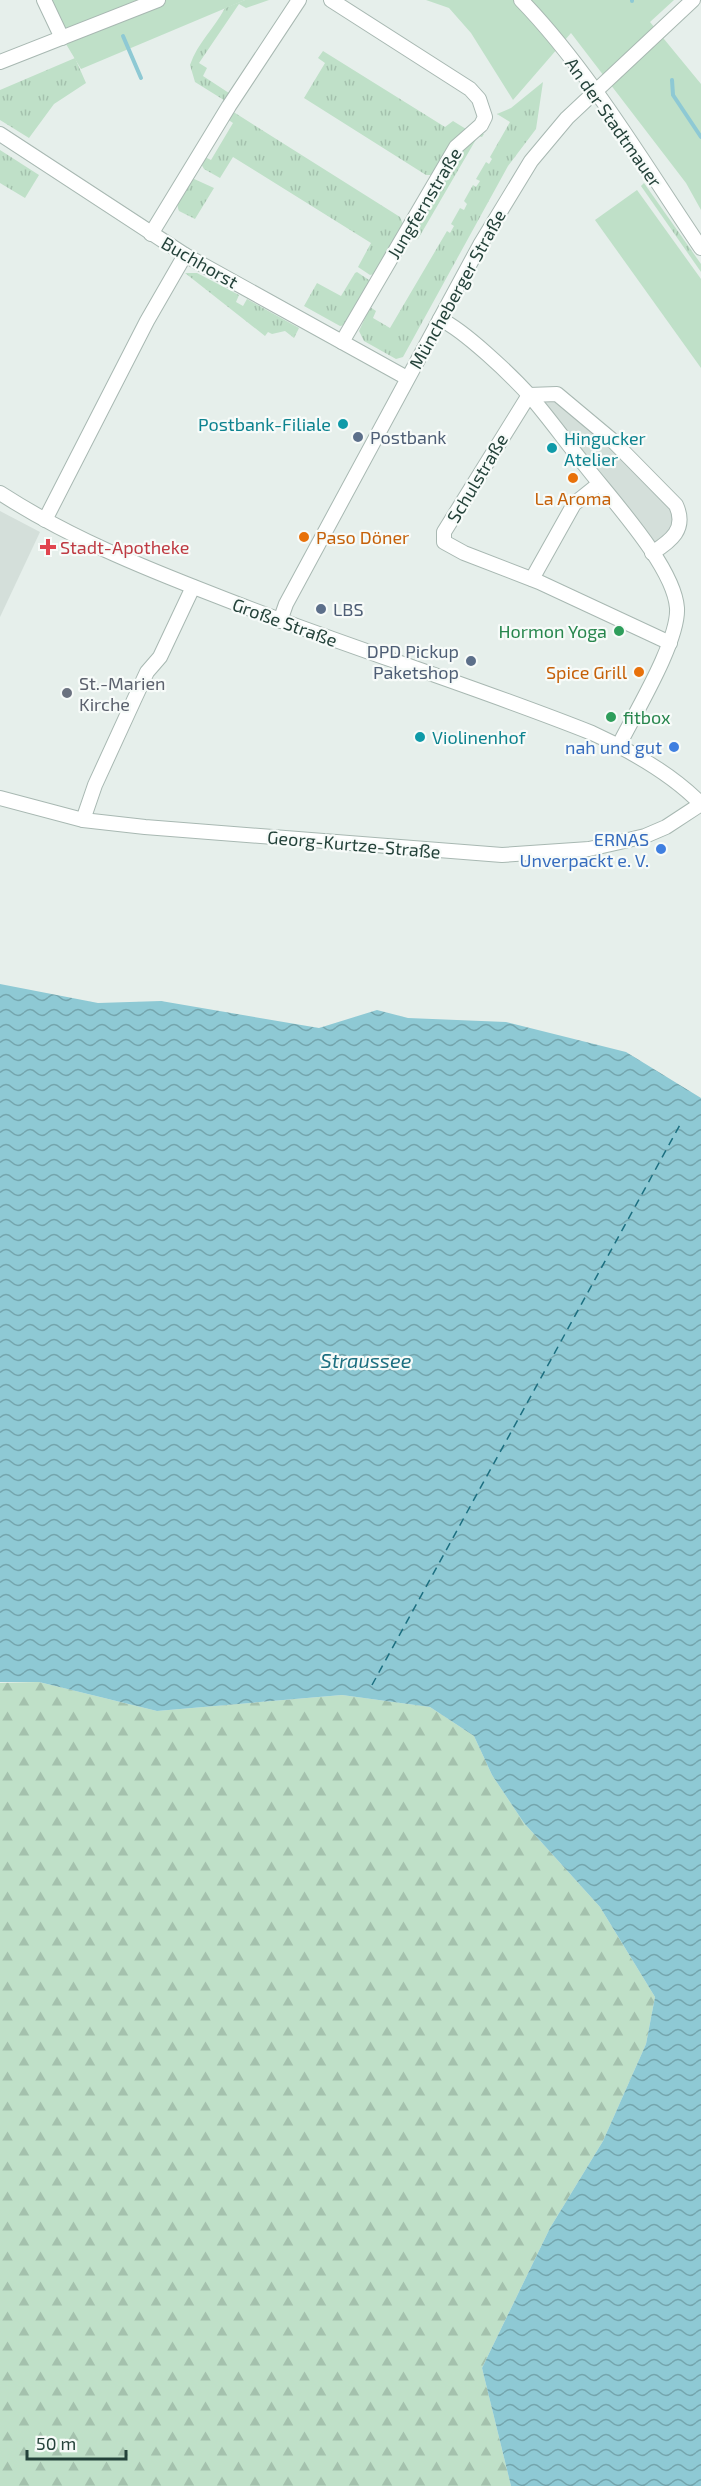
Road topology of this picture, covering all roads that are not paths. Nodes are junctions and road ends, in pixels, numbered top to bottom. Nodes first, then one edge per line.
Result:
1 (44, 0) edge
2 (158, 0) edge
3 (299, 0) edge
4 (331, 0) edge
5 (521, 0) edge
6 (693, 0) edge
7 (62, 38) junction
8 (0, 62) edge
9 (594, 91) junction
10 (0, 134) edge
11 (151, 234) junction
12 (701, 248) edge
13 (185, 255) junction
14 (440, 320) junction
15 (342, 342) junction
16 (407, 378) junction
17 (529, 395) junction
18 (599, 484) junction
19 (2, 499) edge
20 (45, 520) junction
21 (652, 554) junction
22 (532, 579) junction
23 (193, 587) junction
24 (280, 621) junction
25 (670, 643) junction
26 (619, 745) junction
27 (0, 798) edge
28 (701, 804) edge
29 (83, 820) junction

1 - 7 street
2 - 7 street
3 - 11 street
4 - 15 street, Jungfernstraße
5 - 9 street, An der Stadtmauer
6 - 9 street, Müncheberger Straße
7 - 8 street
9 - 12 street, An der Stadtmauer
9 - 14 street, Müncheberger Straße
10 - 11 street, Buchhorst
11 - 13 street, Buchhorst
13 - 15 street, Buchhorst
13 - 20 street
14 - 16 street, Müncheberger Straße
14 - 17 street
15 - 16 street, Buchhorst
16 - 24 street, Müncheberger Straße
17 - 18 street
17 - 21 street
17 - 22 street, Schulstraße
18 - 21 street
18 - 22 street
19 - 20 street, Große Straße
20 - 23 street, Große Straße
21 - 25 street
22 - 25 street, Schulstraße
23 - 24 street, Große Straße
23 - 29 street
24 - 26 street, Große Straße
25 - 26 street
26 - 28 street, Große Straße
27 - 29 street, Georg-Kurtze-Straße
28 - 29 street, Georg-Kurtze-Straße

